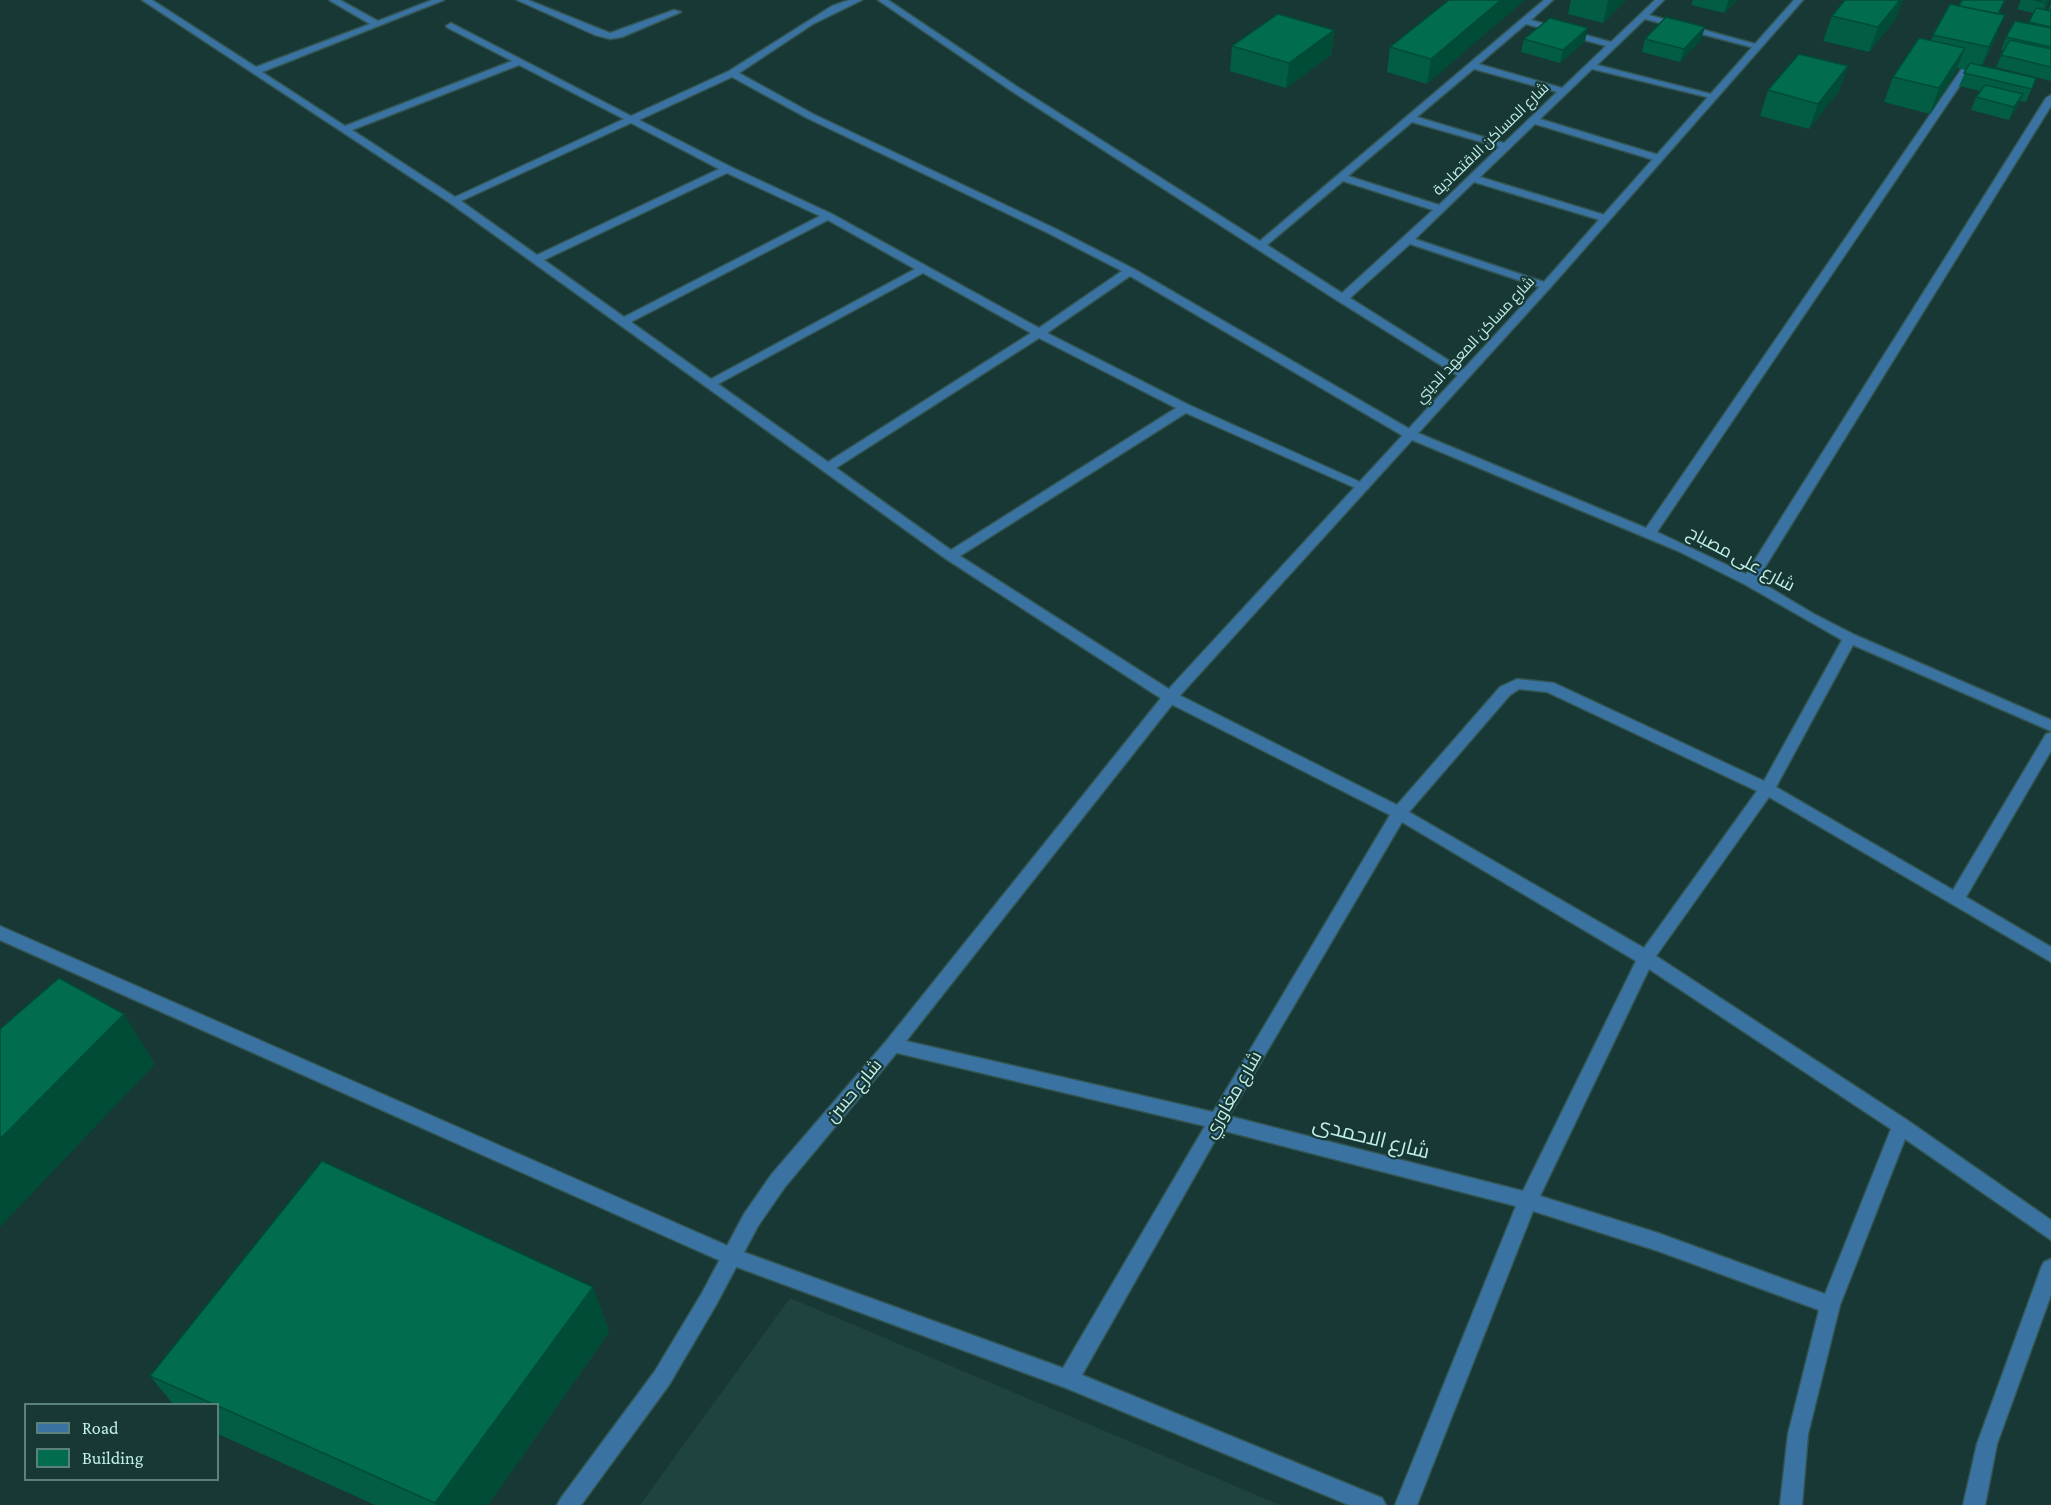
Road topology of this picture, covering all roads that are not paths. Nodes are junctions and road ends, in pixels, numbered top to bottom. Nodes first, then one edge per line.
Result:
1 (146, 0) edge
2 (333, 0) edge
3 (440, 0) edge
4 (521, 0) edge
5 (858, 0) edge
6 (882, 0) edge
7 (1548, 0) edge
8 (1660, 0) edge
9 (1798, 0) edge
10 (676, 12) dead end
11 (1642, 16) junction
12 (1524, 21) junction
13 (377, 24) junction
14 (451, 26) dead end
15 (1987, 38) edge
16 (1612, 45) junction
17 (1758, 46) junction
18 (519, 62) junction
19 (1472, 65) junction
20 (1590, 66) junction
21 (255, 71) junction
22 (732, 73) junction
23 (1563, 91) junction
24 (1712, 98) junction
25 (2051, 98) edge
26 (1410, 118) junction
27 (632, 120) junction
28 (1532, 120) junction
29 (343, 130) junction
30 (1505, 146) junction
31 (1658, 158) junction
32 (727, 169) junction
33 (1341, 177) junction
34 (1471, 178) junction
35 (454, 201) junction
36 (1440, 208) junction
37 (828, 216) junction
38 (1604, 218) junction
39 (1408, 240) junction
40 (1260, 246) junction
41 (537, 259) junction
42 (923, 269) junction
43 (1130, 271) junction
44 (1546, 286) junction
45 (1342, 299) junction
46 (623, 322) junction
47 (1039, 333) junction
48 (1463, 375) junction
49 (710, 384) junction
50 (1185, 408) junction
51 (1409, 434) junction
52 (828, 467) junction
53 (1363, 486) junction
54 (1649, 534) junction
55 (951, 556) junction
56 (1749, 581) junction
57 (1850, 638) junction
58 (1170, 698) junction
59 (2051, 726) edge
60 (2051, 738) edge
61 (1767, 789) junction
62 (1400, 813) junction
63 (1956, 900) junction
64 (0, 933) edge
65 (2051, 955) edge
66 (1646, 958) junction
67 (893, 1045) junction
68 (1217, 1121) junction
69 (1901, 1126) junction
70 (1528, 1202) junction
71 (2051, 1231) edge
72 (730, 1256) junction
73 (2051, 1268) edge
74 (1830, 1305) junction
75 (1068, 1379) junction
76 (568, 1505) edge
77 (1375, 1505) edge
78 (1407, 1505) edge
79 (1791, 1505) edge
80 (1974, 1505) edge

1 - 21 street
2 - 13 street
3 - 13 street
4 - 10 street
5 - 22 street
6 - 40 street
7 - 12 street
8 - 11 street, شارع المساكن الاقتصادية
9 - 17 street, شارع مساكن المعهد الديني
11 - 16 street, شارع المساكن الاقتصادية
11 - 17 street
12 - 16 street
12 - 19 street
13 - 21 street
14 - 18 street
15 - 54 street
16 - 20 street, شارع المساكن الاقتصادية
17 - 24 street, شارع مساكن المعهد الديني
18 - 27 street
18 - 29 street
19 - 23 street
19 - 26 street
20 - 23 street, شارع المساكن الاقتصادية
20 - 24 street
21 - 29 street
22 - 27 street
22 - 43 street, شارع على مصباح
23 - 28 street, شارع المساكن الاقتصادية
24 - 31 street, شارع مساكن المعهد الديني
25 - 56 street
26 - 30 street
26 - 33 street
27 - 32 street
27 - 35 street
28 - 30 street, شارع المساكن الاقتصادية
28 - 31 street
29 - 35 street
30 - 34 street, شارع المساكن الاقتصادية
31 - 38 street, شارع مساكن المعهد الديني
32 - 37 street
32 - 41 street
33 - 36 street
33 - 40 street
34 - 36 street, شارع المساكن الاقتصادية
34 - 38 street
35 - 41 street
36 - 39 street, شارع المساكن الاقتصادية
37 - 42 street
37 - 46 street
38 - 44 street, شارع مساكن المعهد الديني
39 - 44 street
39 - 45 street, شارع المساكن الاقتصادية
40 - 45 street
41 - 46 street
42 - 47 street
42 - 49 street
43 - 47 street
43 - 51 street, شارع على مصباح
44 - 48 street, شارع مساكن المعهد الديني
45 - 48 street
46 - 49 street
47 - 50 street
47 - 52 street
48 - 51 street, شارع مساكن المعهد الديني
49 - 52 street
50 - 53 street
50 - 55 street
51 - 53 street, شارع مساكن المعهد الديني
51 - 54 street, شارع على مصباح
52 - 55 street
53 - 58 street, شارع مساكن المعهد الديني
54 - 56 street, شارع على مصباح
55 - 58 street
56 - 57 street, شارع على مصباح
57 - 59 street, شارع على مصباح
57 - 61 street
58 - 62 street
58 - 67 street, شارع حسن
60 - 63 street
61 - 62 street, شارع مغاوري
61 - 63 street
61 - 66 street
62 - 66 street
62 - 68 street, شارع مغاوري
63 - 65 street
64 - 72 street
66 - 69 street
66 - 70 street
67 - 68 street, شارع الاحمدى
67 - 72 street, شارع حسن
68 - 70 street, شارع الاحمدى
68 - 75 street, شارع مغاوري
69 - 71 street
69 - 74 street
70 - 74 street, شارع الاحمدى
70 - 78 street
72 - 75 street
72 - 76 street, شارع حسن
73 - 80 street
74 - 79 street
75 - 77 street

